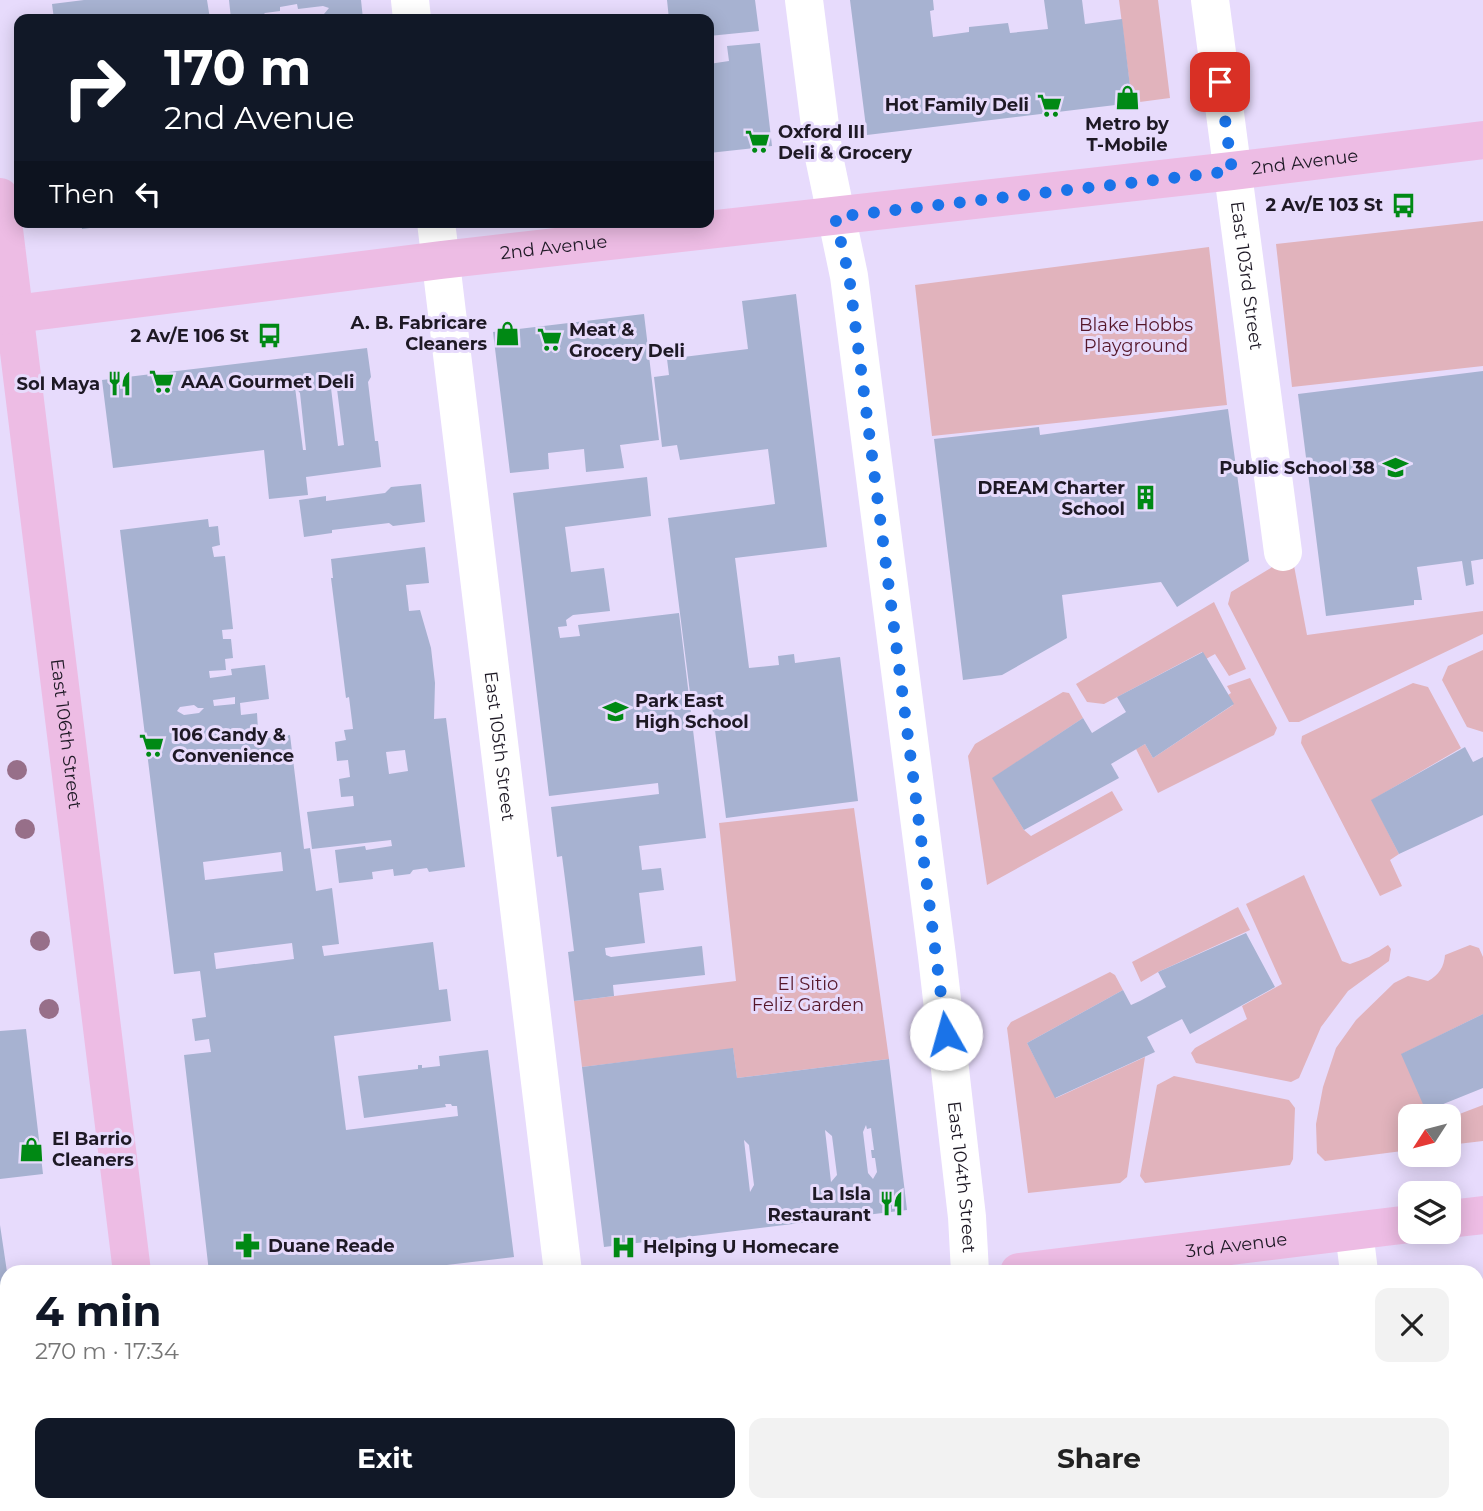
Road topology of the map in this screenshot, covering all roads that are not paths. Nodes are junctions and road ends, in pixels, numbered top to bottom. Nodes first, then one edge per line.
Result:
1 (804, 0) edge
2 (1210, 0) edge
3 (1483, 140) edge
4 (1232, 171) junction
5 (0, 197) edge
6 (835, 217) junction
7 (437, 228) edge
8 (441, 260) junction
9 (7, 315) edge
10 (1283, 552) dead end
11 (1483, 1215) edge
12 (1461, 1218) edge
13 (1398, 1226) edge
14 (1354, 1231) junction
15 (131, 1265) edge
16 (562, 1265) edge
17 (970, 1265) edge
18 (1076, 1265) edge
19 (1358, 1265) edge

1 - 6 street, East 104th Street
2 - 4 street, East 103rd Street
3 - 4 main road, 2nd Avenue
4 - 6 main road, 2nd Avenue
4 - 10 street, East 103rd Street
5 - 9 main road, East 106th Street
6 - 8 main road, 2nd Avenue
6 - 17 street, East 104th Street
7 - 8 street, East 105th Street
8 - 9 main road, 2nd Avenue
8 - 16 street, East 105th Street
9 - 15 main road, East 106th Street
11 - 12 main road
13 - 14 main road, 3rd Avenue
14 - 18 main road, 3rd Avenue
14 - 19 street

